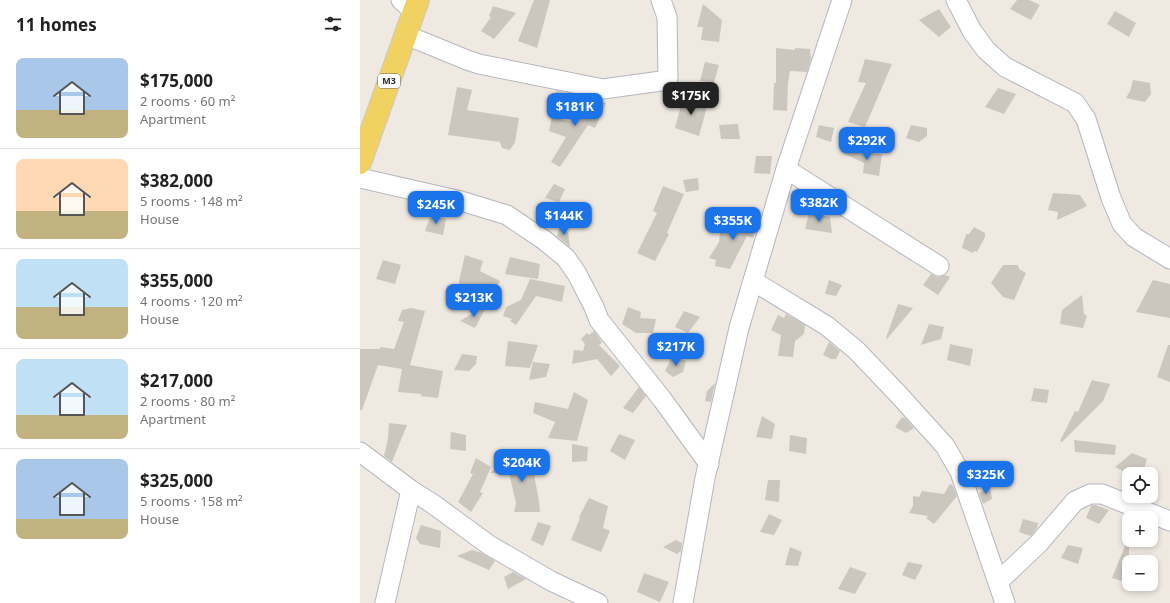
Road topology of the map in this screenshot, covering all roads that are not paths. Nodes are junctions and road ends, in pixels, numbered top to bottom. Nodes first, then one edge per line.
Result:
1 (661, 0) edge
2 (842, 0) edge
3 (956, 0) edge
4 (411, 4) edge
5 (406, 35) junction
6 (360, 163) edge
7 (786, 169) junction
8 (360, 178) edge
9 (1170, 259) edge
10 (939, 266) dead end
11 (753, 282) junction
12 (360, 452) edge
13 (709, 464) junction
14 (411, 490) junction
15 (1170, 520) edge
16 (998, 582) junction
17 (385, 603) edge
18 (598, 603) edge
19 (683, 603) edge
20 (1005, 603) edge

1 - 5 street
2 - 7 street
3 - 9 street
4 - 5 main road, M3
5 - 6 main road, M3
7 - 10 street
7 - 11 street
8 - 13 street
11 - 13 street
11 - 16 street
12 - 14 street
13 - 19 street
14 - 17 street
14 - 18 street
15 - 16 street
16 - 20 street

